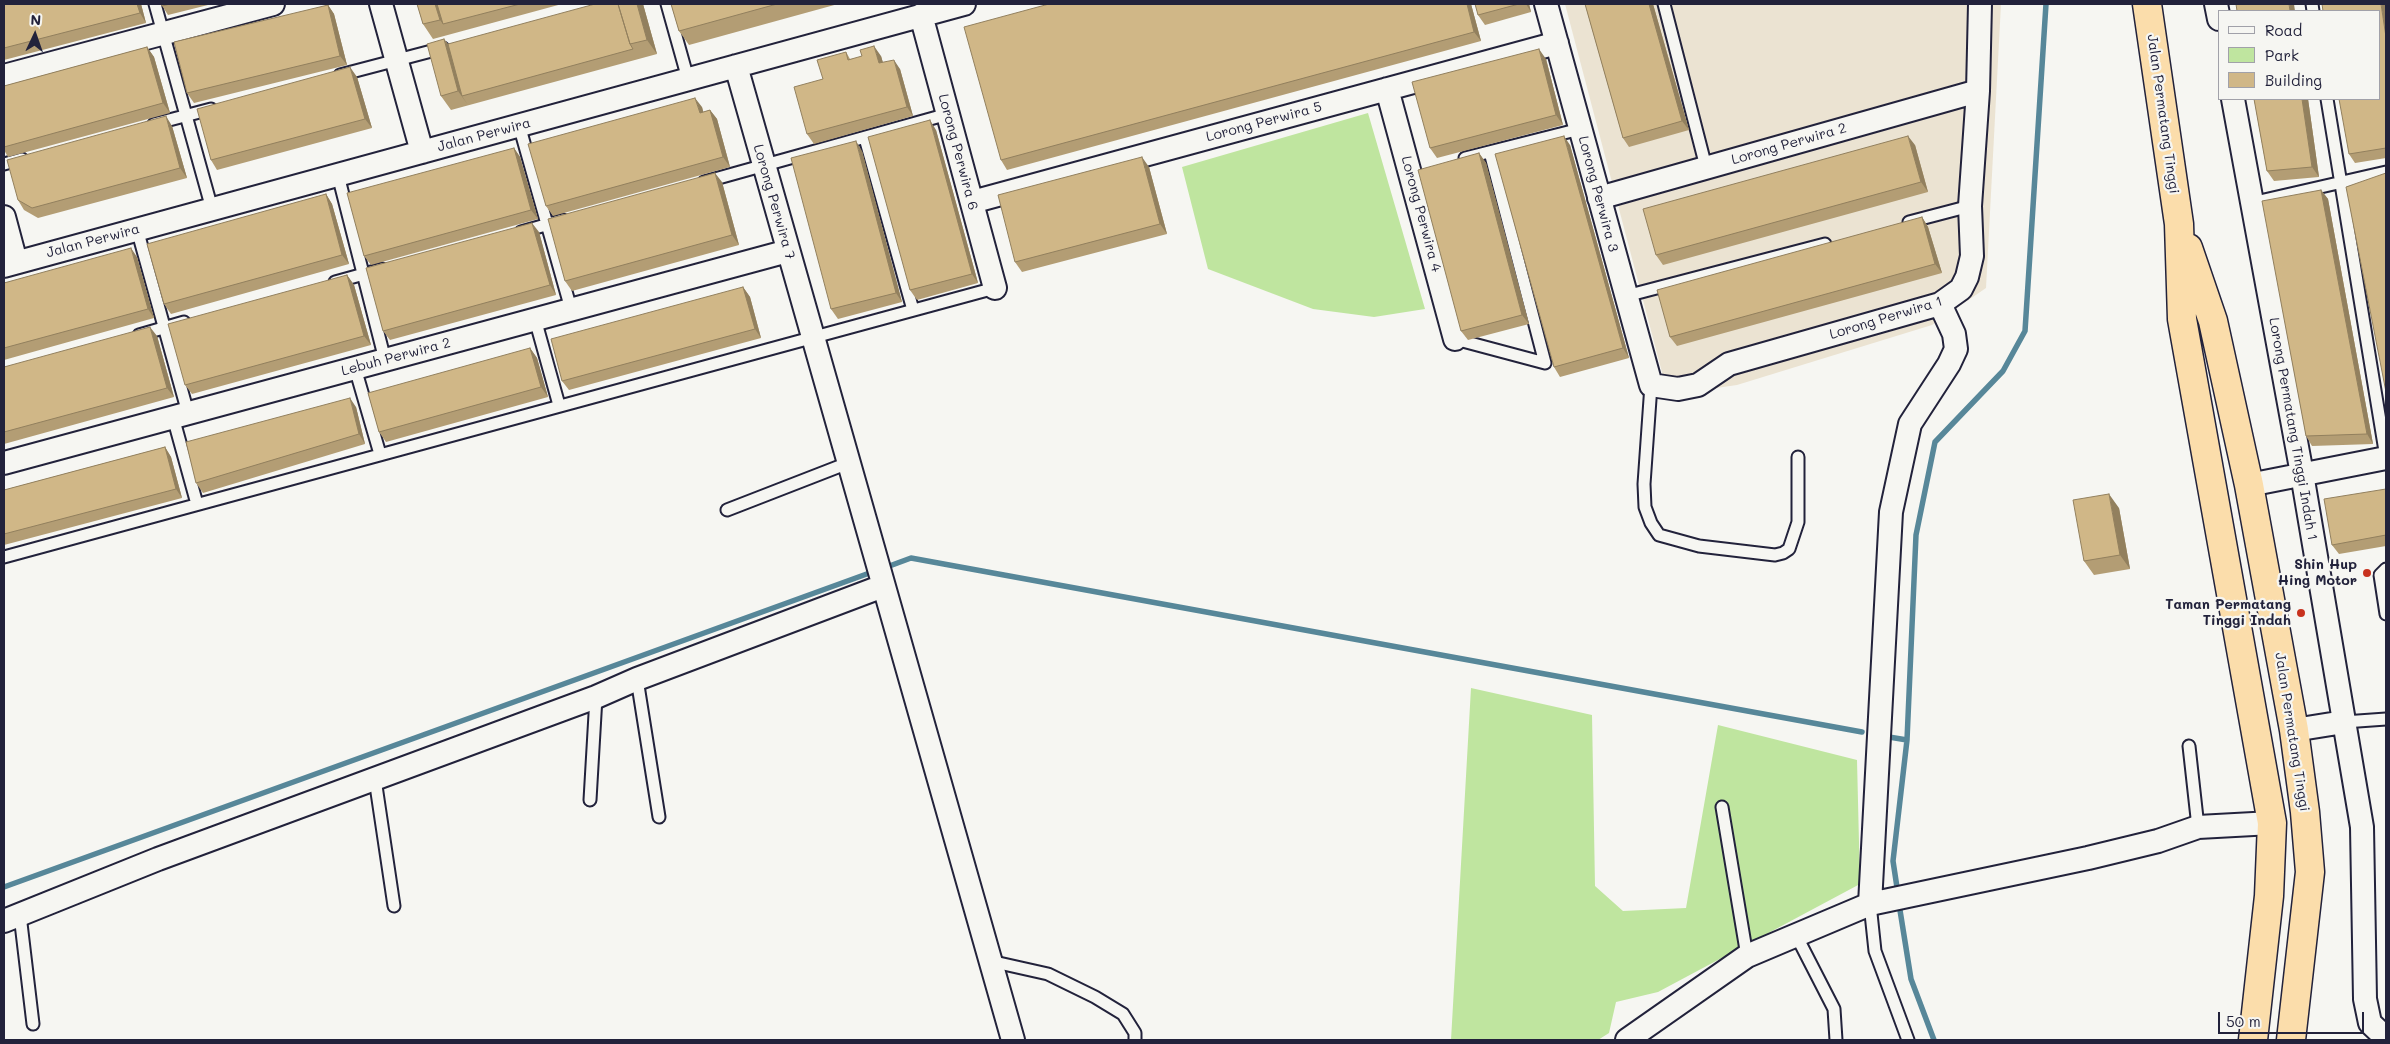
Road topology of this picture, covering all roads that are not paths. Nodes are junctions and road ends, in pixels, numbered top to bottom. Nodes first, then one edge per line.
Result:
1 (155, 4) edge
2 (273, 4) edge
3 (380, 4) edge
4 (667, 4) edge
5 (964, 4) edge
6 (1546, 4) edge
7 (1664, 4) edge
8 (1980, 4) edge
9 (2147, 4) edge
10 (915, 12) edge
11 (163, 32) junction
12 (1557, 43) junction
13 (453, 45) edge
14 (396, 60) junction
15 (736, 66) junction
16 (4, 76) edge
17 (329, 78) edge
18 (688, 79) junction
19 (1388, 89) junction
20 (1978, 91) junction
21 (2233, 100) edge
22 (2327, 100) edge
23 (224, 106) edge
24 (948, 114) junction
25 (186, 116) junction
26 (519, 125) junction
27 (138, 128) edge
28 (1580, 129) junction
29 (865, 138) junction
30 (422, 152) junction
31 (1490, 152) junction
32 (32, 156) edge
33 (1455, 161) edge
34 (4, 164) edge
35 (764, 166) junction
36 (1706, 167) junction
37 (2386, 172) edge
38 (338, 175) junction
39 (2341, 182) junction
40 (689, 186) edge
41 (1599, 198) junction
42 (972, 202) junction
43 (2251, 203) junction
44 (1970, 206) junction
45 (212, 209) junction
46 (4, 217) edge
47 (575, 217) edge
48 (2179, 224) junction
49 (547, 225) junction
50 (1894, 226) edge
51 (138, 229) junction
52 (510, 234) edge
53 (1837, 241) edge
54 (788, 250) junction
55 (10, 264) edge
56 (390, 267) edge
57 (363, 274) junction
58 (325, 284) edge
59 (995, 288) joint
60 (1626, 296) junction
61 (1940, 304) junction
62 (571, 309) junction
63 (913, 310) junction
64 (535, 319) junction
65 (193, 320) edge
66 (164, 328) junction
67 (127, 338) edge
68 (812, 338) junction
69 (1455, 340) joint
70 (385, 360) junction
71 (355, 368) junction
72 (1651, 385) junction
73 (559, 405) junction
74 (180, 415) junction
75 (380, 454) junction
76 (1798, 457) dead end
77 (2386, 457) edge
78 (4, 463) edge
79 (848, 464) junction
80 (2302, 474) junction
81 (2249, 485) junction
82 (197, 504) junction
83 (727, 510) dead end
84 (2219, 524) junction
85 (4, 557) edge
86 (2386, 570) edge
87 (882, 583) junction
88 (2386, 614) edge
89 (636, 679) junction
90 (596, 697) junction
91 (2386, 719) edge
92 (2344, 722) junction
93 (2294, 730) junction
94 (2189, 746) dead end
95 (375, 779) junction
96 (590, 800) dead end
97 (1722, 807) dead end
98 (660, 817) dead end
99 (2272, 823) junction
100 (2198, 827) junction
101 (1880, 901) junction
102 (394, 906) dead end
103 (12, 918) edge
104 (1796, 935) junction
105 (1747, 956) junction
106 (990, 961) junction
107 (33, 1024) dead end
108 (1637, 1037) edge
109 (2386, 1038) edge
110 (1013, 1040) edge
111 (1136, 1040) edge
112 (1836, 1040) edge
113 (1908, 1040) edge
114 (2253, 1040) edge
115 (2292, 1040) edge

1 - 11 lane
2 - 11 street
3 - 14 street
4 - 18 lane
5 - 10 street, Jalan Perwira
6 - 12 street, Lorong Perwira 3
7 - 36 lane
8 - 20 street, Lorong Perwira 1
9 - 48 highway, Jalan Permatang Tinggi
10 - 15 street, Jalan Perwira
10 - 24 street, Lorong Perwira 6
11 - 16 street
11 - 25 lane
12 - 19 street, Lorong Perwira 5
12 - 28 street, Lorong Perwira 3
13 - 14 lane
14 - 17 lane
14 - 30 street
15 - 18 street, Jalan Perwira
15 - 35 street, Lorong Perwira 7
18 - 26 street, Jalan Perwira
19 - 42 street, Lorong Perwira 5
19 - 69 street, Lorong Perwira 4
20 - 36 street, Lorong Perwira 2
20 - 44 street, Lorong Perwira 1
21 - 43 street, Lorong Permatang Tinggi Indah 1
22 - 39 lane
23 - 25 lane
24 - 29 lane
24 - 42 street, Lorong Perwira 6
25 - 27 lane
25 - 45 lane
26 - 30 street, Jalan Perwira
26 - 49 lane
28 - 31 lane
28 - 41 street, Lorong Perwira 3
29 - 35 lane
29 - 63 lane
30 - 38 street, Jalan Perwira
31 - 33 lane
31 - 69 lane
32 - 34 lane
35 - 40 lane
35 - 54 street, Lorong Perwira 7
36 - 41 street, Lorong Perwira 2
37 - 39 lane
38 - 45 street, Jalan Perwira
38 - 57 lane
39 - 43 lane
39 - 77 lane
41 - 60 street, Lorong Perwira 3
42 - 59 street, Lorong Perwira 6
43 - 80 street, Lorong Permatang Tinggi Indah 1
44 - 50 lane
44 - 61 street, Lorong Perwira 1
45 - 51 street, Jalan Perwira
46 - 55 street
47 - 49 lane
48 - 81 highway, Jalan Permatang Tinggi
48 - 84 highway, Jalan Permatang Tinggi
49 - 52 lane
49 - 62 lane
51 - 55 street, Jalan Perwira
51 - 66 lane
53 - 60 lane
54 - 62 street, Lebuh Perwira 2
54 - 68 street, Lorong Perwira 7
56 - 57 lane
57 - 58 lane
57 - 70 lane
59 - 63 lane
60 - 72 street, Lorong Perwira 3
61 - 72 street, Lorong Perwira 1
61 - 101 street
62 - 64 street, Lebuh Perwira 2
63 - 68 lane
64 - 70 street, Lebuh Perwira 2
64 - 73 lane
65 - 66 lane
66 - 67 lane
66 - 74 lane
68 - 73 lane
68 - 79 street, Lorong Perwira 7
70 - 71 street, Lebuh Perwira 2
71 - 74 street, Lebuh Perwira 2
71 - 75 lane
72 - 76 lane
73 - 75 lane
74 - 78 street, Lebuh Perwira 2
74 - 82 lane
75 - 82 lane
77 - 80 street
79 - 83 lane
79 - 87 street, Lorong Perwira 7
80 - 81 street
80 - 92 street, Lorong Permatang Tinggi Indah 1
81 - 84 highway
81 - 93 highway, Jalan Permatang Tinggi
82 - 85 lane
84 - 99 highway, Jalan Permatang Tinggi
86 - 88 lane
87 - 89 street
87 - 106 street, Lorong Perwira 7
89 - 90 street
89 - 98 lane
90 - 95 street
90 - 96 lane
91 - 92 lane
92 - 93 street
92 - 109 street, Lorong Permatang Tinggi Indah 1
93 - 115 highway, Jalan Permatang Tinggi
94 - 100 lane
95 - 102 lane
95 - 103 street
97 - 105 lane
99 - 100 street
99 - 114 highway, Jalan Permatang Tinggi
100 - 101 street
101 - 104 street
101 - 113 lane
103 - 107 lane
104 - 105 street
104 - 112 lane
105 - 108 street
106 - 110 street, Lorong Perwira 7
106 - 111 lane

